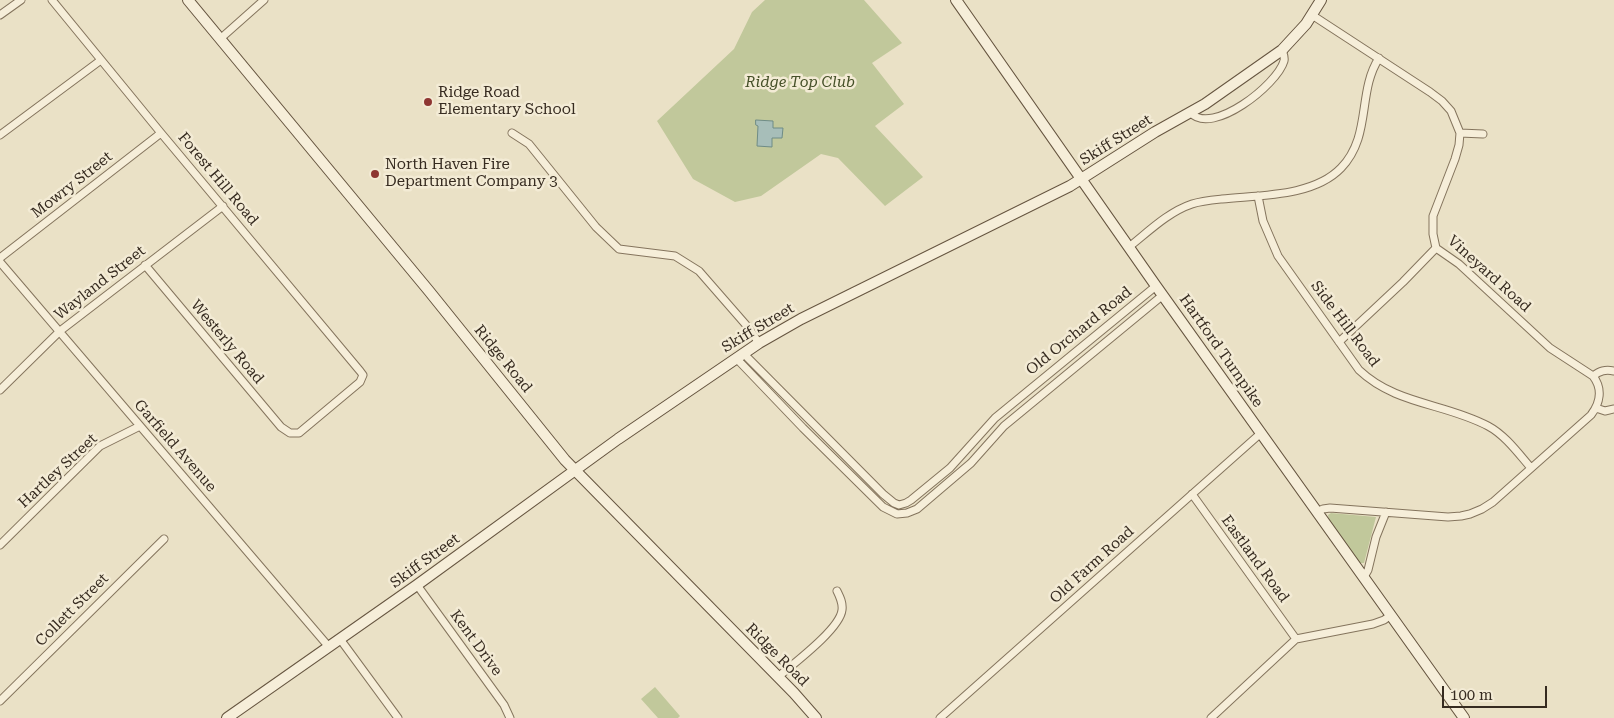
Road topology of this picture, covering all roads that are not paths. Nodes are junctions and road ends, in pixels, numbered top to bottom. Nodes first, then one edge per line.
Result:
1 (21, 0) edge
2 (52, 0) edge
3 (188, 0) edge
4 (264, 0) edge
5 (956, 0) edge
6 (1321, 0) edge
7 (1312, 15) junction
8 (0, 16) edge
9 (220, 38) junction
10 (1282, 50) junction
11 (1378, 58) junction
12 (101, 60) junction
13 (1191, 113) junction
14 (161, 133) junction
15 (512, 133) dead end
16 (1460, 133) junction
17 (1483, 134) dead end
18 (0, 135) edge
19 (1082, 178) junction
20 (1258, 196) junction
21 (223, 206) junction
22 (1129, 247) junction
23 (1436, 248) junction
24 (0, 258) edge
25 (0, 262) edge
26 (145, 265) junction
27 (1156, 286) junction
28 (1163, 296) junction
29 (60, 331) junction
30 (759, 342) junction
31 (1339, 342) junction
32 (740, 355) junction
33 (1614, 371) edge
34 (1593, 376) junction
35 (0, 390) edge
36 (1020, 397) junction
37 (1028, 407) junction
38 (1596, 408) junction
39 (1614, 410) edge
40 (987, 425) junction
41 (140, 426) junction
42 (290, 433) joint
43 (1261, 433) junction
44 (995, 434) junction
45 (826, 437) junction
46 (820, 443) junction
47 (1532, 468) junction
48 (574, 470) junction
49 (1192, 494) junction
50 (902, 504) junction
51 (1317, 512) junction
52 (1386, 512) junction
53 (903, 514) junction
54 (164, 539) dead end
55 (0, 545) edge
56 (1364, 577) junction
57 (417, 585) junction
58 (837, 591) dead end
59 (1391, 615) junction
60 (340, 639) junction
61 (1296, 639) junction
62 (329, 647) junction
63 (778, 677) junction
64 (0, 702) edge
65 (1459, 716) edge
66 (945, 717) edge
67 (227, 718) edge
68 (398, 718) edge
69 (510, 718) edge
70 (816, 718) edge
71 (1211, 718) edge

1 - 8 street
2 - 12 street, Forest Hill Road
3 - 9 main road, Ridge Road
4 - 9 street
5 - 19 main road, Hartford Turnpike
6 - 7 main road, Skiff Street
7 - 10 main road, Skiff Street
7 - 11 street
9 - 48 main road, Ridge Road
10 - 13 main road, Skiff Street
10 - 13 street
11 - 16 street
11 - 20 street
12 - 14 street, Forest Hill Road
12 - 18 street
13 - 19 main road, Skiff Street
14 - 21 street, Forest Hill Road
14 - 24 street, Mowry Street
15 - 30 street
16 - 17 street
16 - 23 street, Vineyard Road
19 - 22 main road, Hartford Turnpike
19 - 30 main road, Skiff Street
20 - 22 street
20 - 31 street, Side Hill Road
21 - 26 street, Wayland Street
21 - 42 street, Forest Hill Road
22 - 27 main road, Hartford Turnpike
23 - 31 street
23 - 34 street, Vineyard Road
25 - 29 street, Garfield Avenue
26 - 29 street, Wayland Street
26 - 42 street, Westerly Road
27 - 28 main road, Hartford Turnpike
27 - 36 street, Old Orchard Road
28 - 37 street, Old Orchard Road
28 - 43 main road, Hartford Turnpike
29 - 35 street, Wayland Street
29 - 41 street, Garfield Avenue
30 - 32 main road, Skiff Street
31 - 47 street, Side Hill Road
32 - 45 street
32 - 46 street
32 - 48 main road, Skiff Street
33 - 34 street
34 - 38 street
36 - 37 street
36 - 40 street, Old Orchard Road
37 - 44 street, Old Orchard Road
38 - 39 street
38 - 47 street
40 - 44 street
40 - 50 street, Old Orchard Road
41 - 55 street, Hartley Street
41 - 62 street, Garfield Avenue
43 - 49 street, Old Farm Road
43 - 51 main road, Hartford Turnpike
44 - 53 street, Old Orchard Road
45 - 46 street
45 - 50 street
46 - 53 street
47 - 52 street
48 - 57 main road, Skiff Street
48 - 63 main road, Ridge Road
49 - 61 street, Eastland Road
49 - 66 street, Old Farm Road
50 - 53 street
51 - 52 street
51 - 56 main road, Hartford Turnpike
52 - 56 street
54 - 64 street, Collett Street
56 - 59 main road, Hartford Turnpike
57 - 60 main road, Skiff Street
57 - 69 street, Kent Drive
58 - 63 street
59 - 61 street
59 - 65 main road, Hartford Turnpike
60 - 62 main road, Skiff Street
60 - 68 street
61 - 71 street
62 - 67 main road, Skiff Street
63 - 70 main road, Ridge Road

